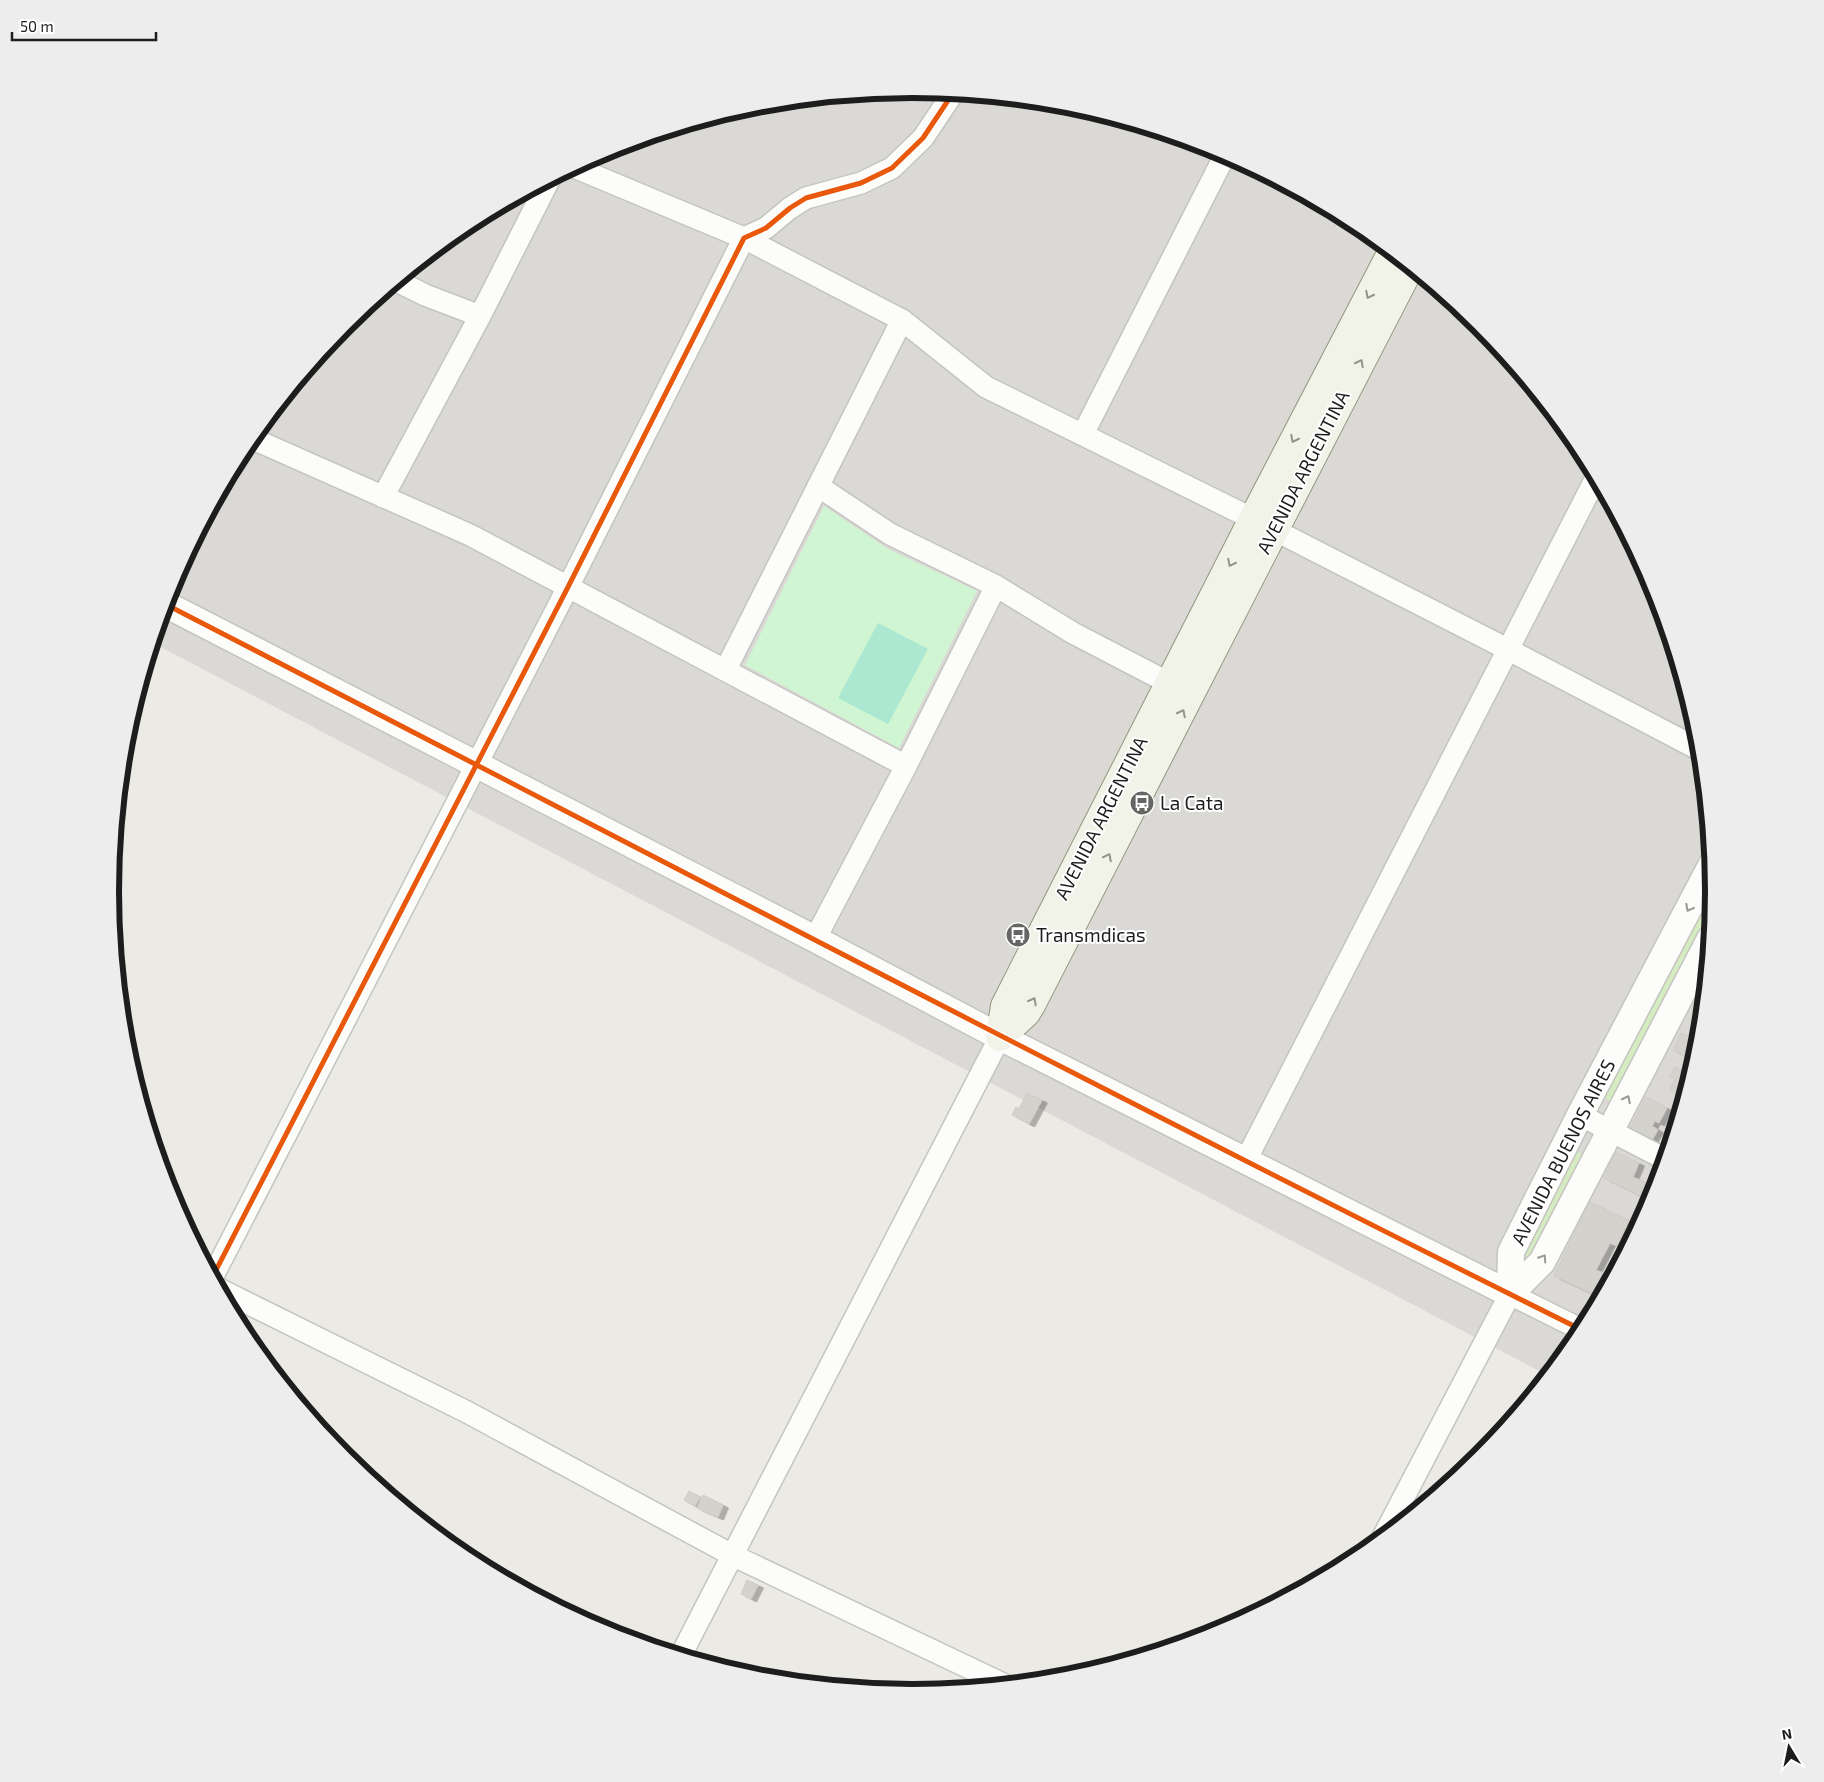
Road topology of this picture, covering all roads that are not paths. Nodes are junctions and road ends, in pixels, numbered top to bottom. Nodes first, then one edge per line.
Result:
1 (949, 99) edge
2 (1222, 161) edge
3 (581, 170) edge
4 (544, 188) edge
5 (744, 238) junction
6 (1390, 257) edge
7 (1408, 271) edge
8 (402, 283) edge
9 (480, 316) junction
10 (902, 320) junction
11 (1083, 434) junction
12 (258, 441) edge
13 (1593, 484) edge
14 (818, 486) junction
15 (383, 497) junction
16 (1263, 525) junction
17 (996, 586) junction
18 (568, 587) junction
19 (172, 607) edge
20 (1509, 650) junction
21 (726, 670) junction
22 (1169, 684) junction
23 (1692, 746) edge
24 (476, 764) junction
25 (906, 766) junction
26 (1705, 876) edge
27 (815, 939) junction
28 (1703, 952) edge
29 (1000, 1037) junction
30 (1580, 1115) junction
31 (1610, 1131) junction
32 (1659, 1156) edge
33 (1246, 1160) junction
34 (215, 1270) edge
35 (229, 1294) edge
36 (1510, 1294) junction
37 (1575, 1327) edge
38 (1389, 1525) edge
39 (732, 1555) junction
40 (684, 1650) edge
41 (995, 1680) edge

1 - 5 street
2 - 11 street
3 - 5 street
4 - 9 street
5 - 10 street
5 - 18 street
6 -> 16 main road, AVENIDA ARGENTINA
16 -> 7 main road, AVENIDA ARGENTINA
8 - 9 street
9 - 15 street
10 - 11 street
10 - 14 street
11 - 16 street
12 - 15 street
13 - 20 street
14 - 17 street
14 - 21 street
15 - 18 street
16 - 20 street
16 -> 22 main road, AVENIDA ARGENTINA
29 -> 16 main road, AVENIDA ARGENTINA
17 - 22 street
17 - 25 street
18 - 21 street
18 - 24 street
19 - 24 street
20 - 23 street
20 - 33 street
21 - 25 street
22 - 29 main road, AVENIDA ARGENTINA
24 - 27 street
24 - 34 street
25 - 27 street
26 -> 30 street, AVENIDA BUENOS AIRES
27 - 29 street
31 -> 28 street, AVENIDA BUENOS AIRES
29 - 33 street
29 - 39 street
30 - 31 street
30 - 36 street, AVENIDA BUENOS AIRES
31 - 32 street
36 -> 31 street, AVENIDA BUENOS AIRES
33 - 36 street
35 - 39 street
36 - 37 street
36 - 38 street
39 - 40 street
39 - 41 street

